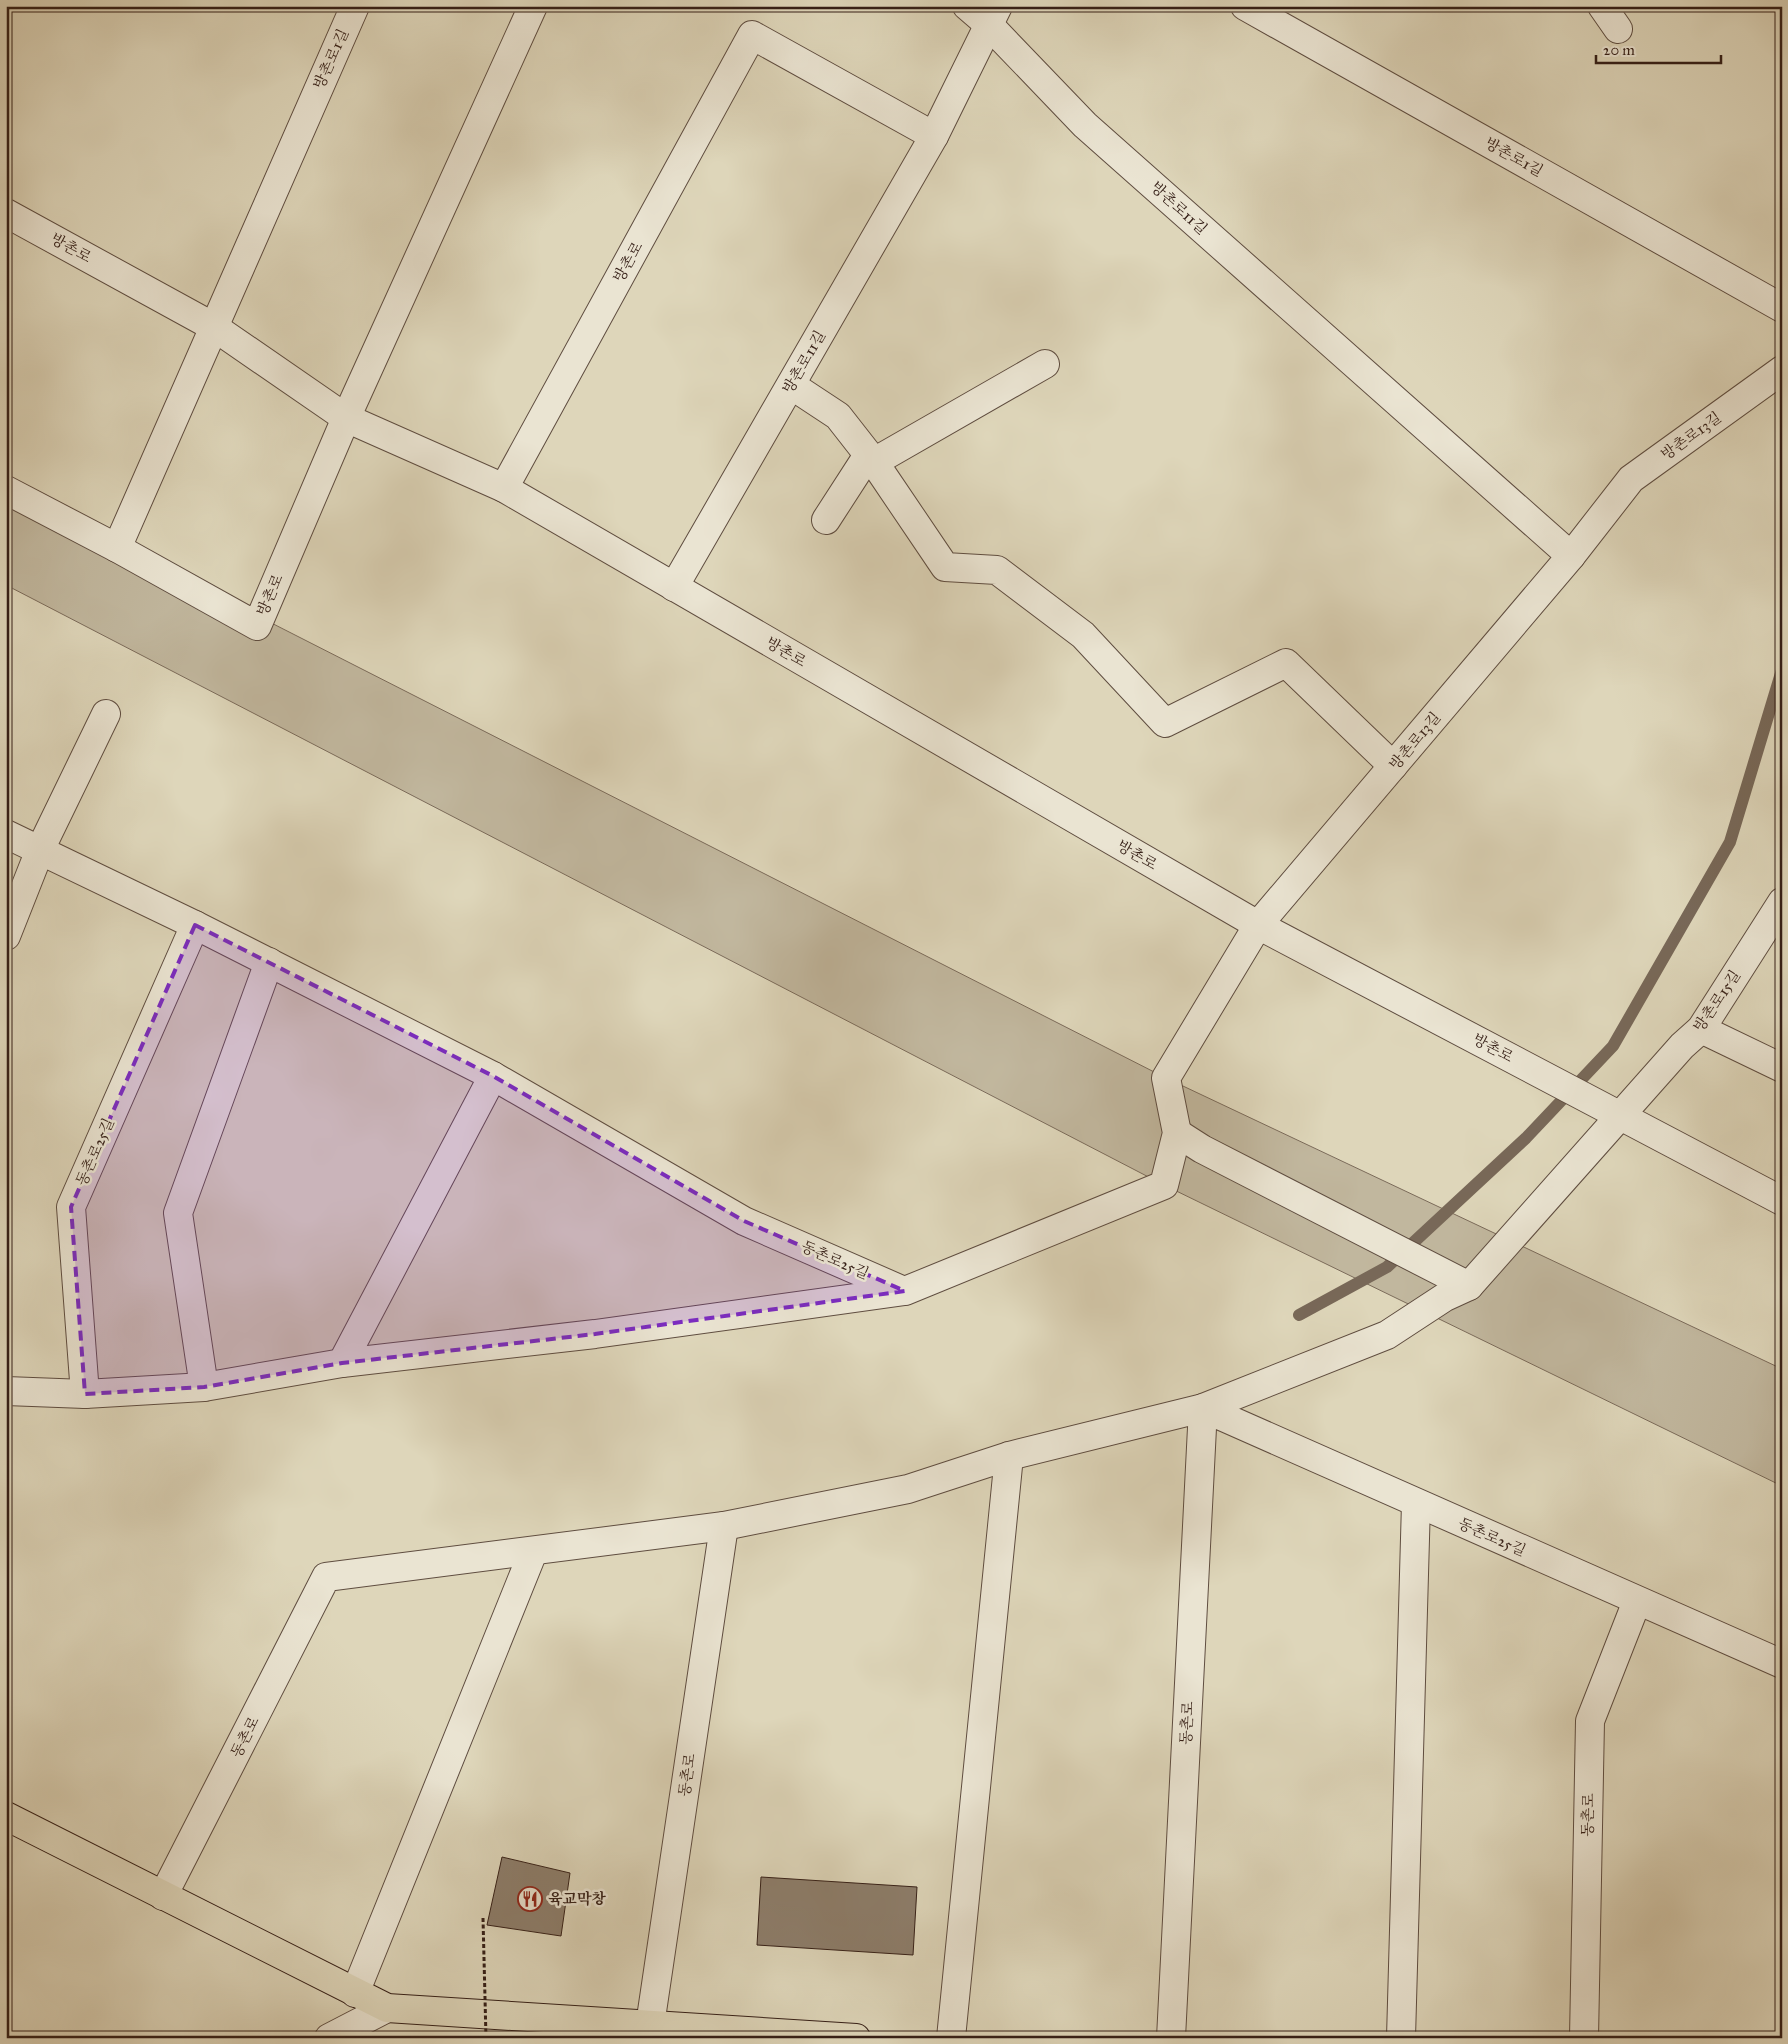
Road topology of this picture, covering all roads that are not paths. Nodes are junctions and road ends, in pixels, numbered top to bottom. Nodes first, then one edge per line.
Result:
1 (355, 6) edge
2 (533, 6) edge
3 (967, 6) edge
4 (1246, 6) edge
5 (1602, 6) edge
6 (993, 16) edge
7 (1618, 29) dead end
8 (934, 136) junction
9 (6, 213) edge
10 (1782, 308) edge
11 (214, 326) junction
12 (1046, 364) dead end
13 (1782, 370) edge
14 (791, 385) junction
15 (346, 418) junction
16 (871, 459) junction
17 (504, 488) junction
18 (6, 490) edge
19 (826, 520) dead end
20 (117, 548) junction
21 (1571, 556) junction
22 (674, 588) junction
23 (106, 714) dead end
24 (1393, 766) junction
25 (6, 834) edge
26 (40, 850) junction
27 (1782, 902) edge
28 (195, 925) junction
29 (1258, 925) junction
30 (6, 936) edge
31 (269, 962) junction
32 (1701, 1029) junction
33 (1782, 1068) edge
34 (493, 1076) junction
35 (1621, 1115) junction
36 (1177, 1133) junction
37 (1782, 1201) edge
38 (1469, 1286) junction
39 (905, 1291) junction
40 (342, 1363) junction
41 (204, 1387) junction
42 (6, 1391) edge
43 (85, 1394) junction
44 (1203, 1408) junction
45 (1009, 1456) junction
46 (1416, 1503) junction
47 (724, 1526) junction
48 (533, 1552) junction
49 (1637, 1601) junction
50 (1782, 1664) edge
51 (6, 1816) edge
52 (163, 1896) junction
53 (355, 1993) junction
54 (387, 2008) junction
55 (650, 2025) junction
56 (329, 2038) edge
57 (856, 2038) edge
58 (951, 2038) edge
59 (1171, 2038) edge
60 (1401, 2038) edge
61 (1584, 2038) edge

1 - 11 street, 방촌로1길
2 - 15 street, 방촌로
3 - 6 street, 방촌로11길
4 - 10 street, 방촌로1길
5 - 7 street
6 - 8 street, 방촌로11길
6 - 21 street, 방촌로11길
8 - 14 street, 방촌로11길
8 - 17 street, 방촌로
9 - 11 street, 방촌로
11 - 15 street, 방촌로
11 - 20 street
12 - 16 street
13 - 21 street, 방촌로13길
14 - 16 street
14 - 22 street, 방촌로11길
15 - 17 street, 방촌로
15 - 20 street, 방촌로
16 - 19 street
16 - 24 street
17 - 22 street, 방촌로
18 - 20 street, 방촌로
21 - 24 street, 방촌로13길
22 - 29 street, 방촌로
23 - 26 street
24 - 29 street, 방촌로13길
25 - 26 street, 동촌로25길
26 - 28 street, 동촌로25길
26 - 30 street
27 - 32 street, 방촌로15길
28 - 31 street, 동촌로25길
28 - 43 street, 동촌로25길
29 - 35 street, 방촌로
29 - 36 street, 방촌로13길
31 - 34 street, 동촌로25길
31 - 41 street
32 - 33 street
32 - 35 street, 방촌로15길
34 - 39 street, 동촌로25길
34 - 40 street
35 - 37 street, 방촌로
35 - 38 street, 방촌로15길
36 - 38 street
36 - 39 street
38 - 44 street
39 - 40 street, 동촌로25길
40 - 41 street, 동촌로25길
41 - 43 street, 동촌로25길
42 - 43 street, 동촌로25길
44 - 45 street
44 - 46 street, 동촌로25길
44 - 59 street, 동촌로
45 - 47 street
45 - 58 street
46 - 49 street, 동촌로25길
46 - 60 street
47 - 48 street
47 - 55 street, 동촌로
48 - 52 street, 동촌로
48 - 53 street
49 - 50 street, 동촌로25길
49 - 61 street, 동촌로
51 - 52 main road
52 - 53 main road
53 - 54 main road
54 - 55 main road
54 - 56 street
55 - 57 main road

